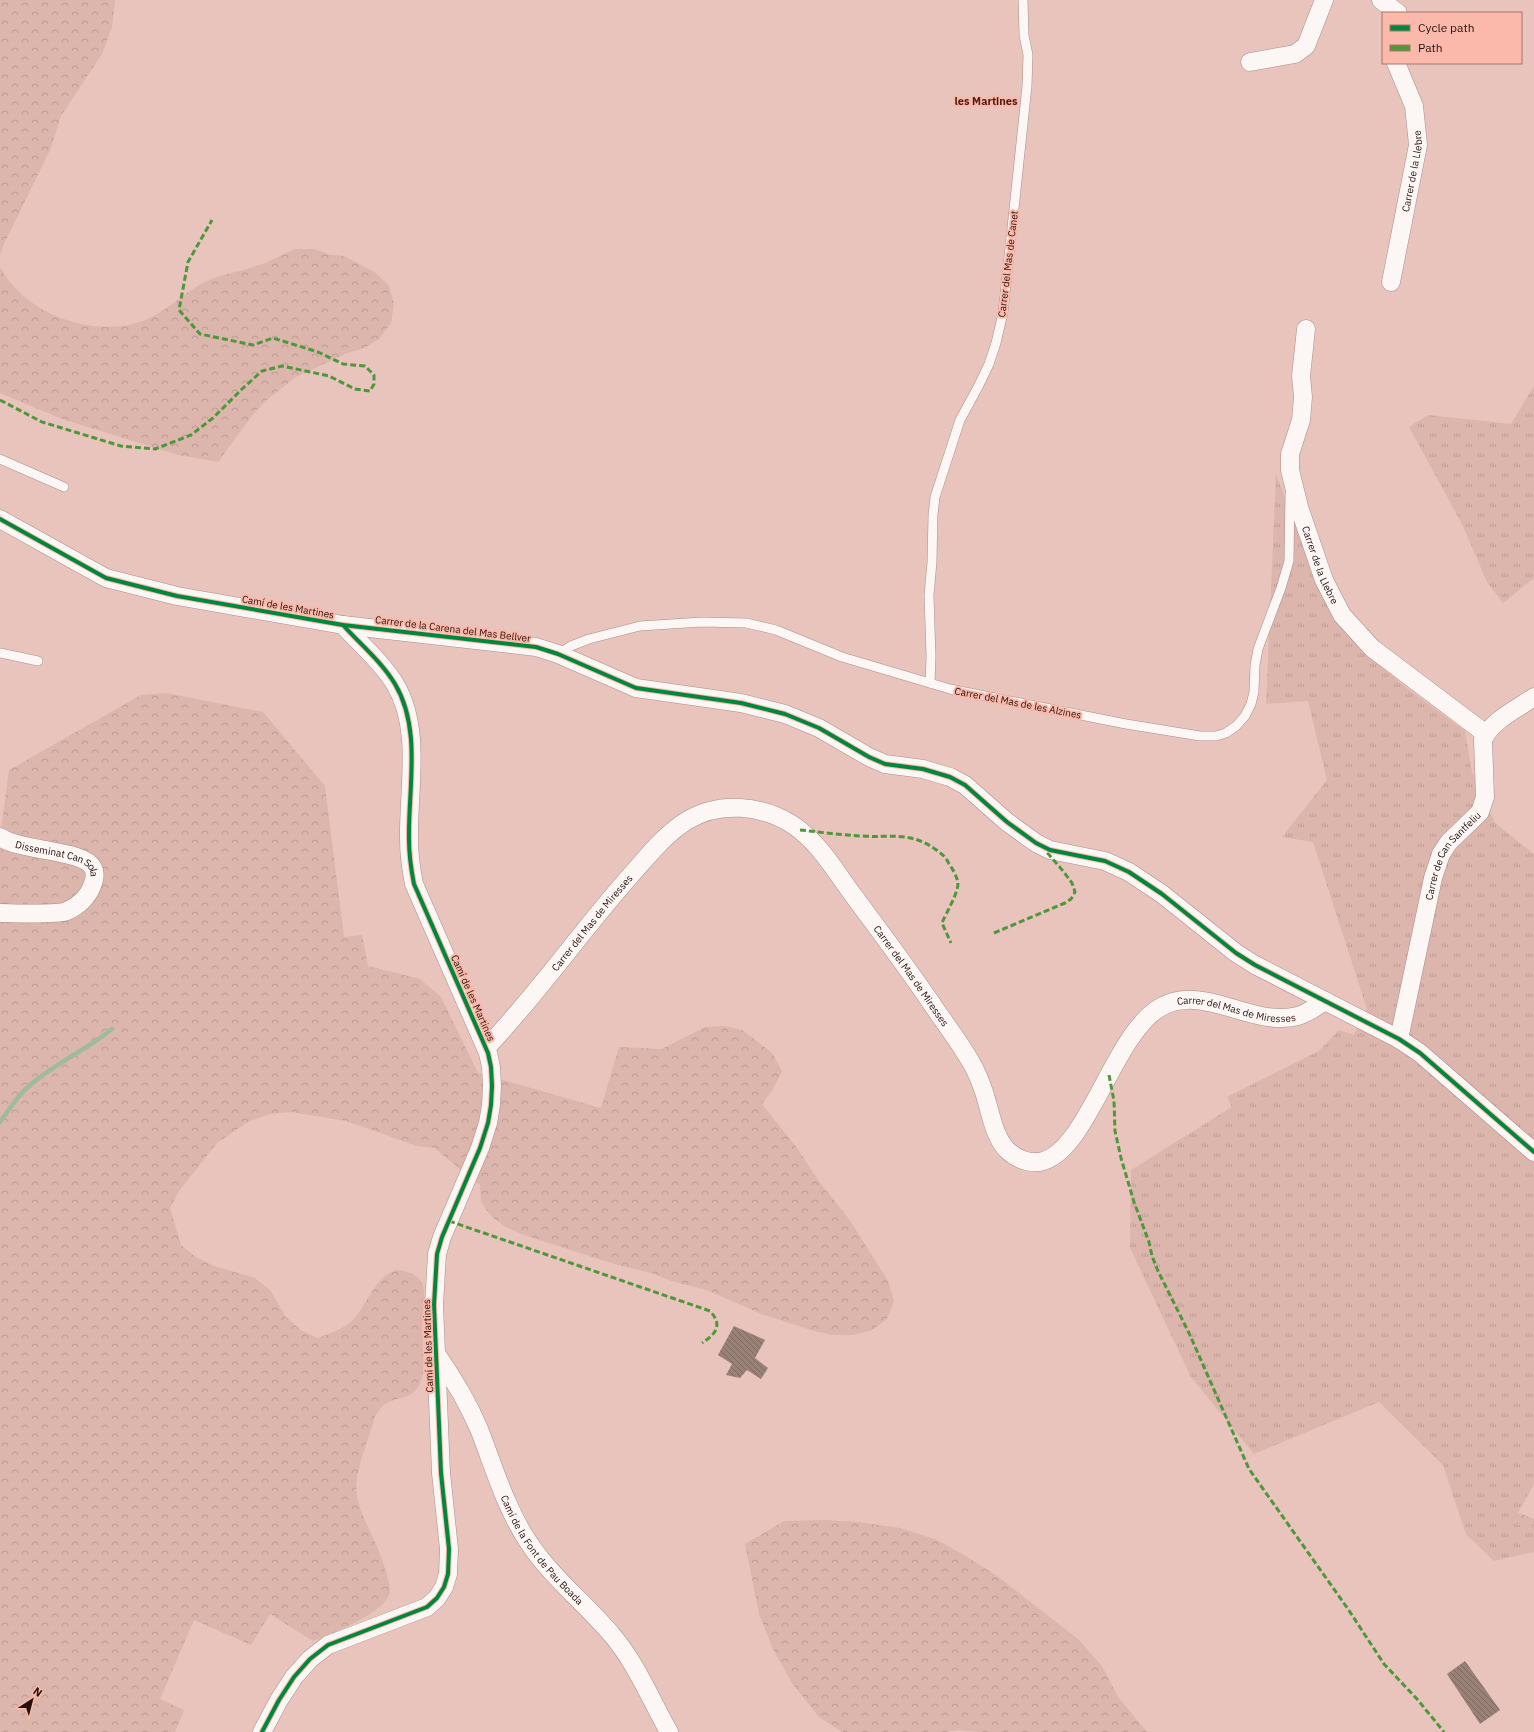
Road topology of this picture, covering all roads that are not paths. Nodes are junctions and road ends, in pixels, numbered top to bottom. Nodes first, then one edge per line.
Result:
1 (1023, 0) edge
2 (1324, 0) edge
3 (1381, 0) edge
4 (1397, 12) edge
5 (1250, 62) dead end
6 (1396, 64) edge
7 (1391, 282) dead end
8 (1306, 329) dead end
9 (0, 459) edge
10 (1293, 484) junction
11 (64, 487) dead end
12 (0, 519) edge
13 (343, 624) junction
14 (0, 653) edge
15 (558, 654) junction
16 (38, 661) dead end
17 (930, 684) junction
18 (1534, 697) edge
19 (1486, 734) junction
20 (0, 837) edge
21 (0, 912) edge
22 (1325, 1001) junction
23 (1399, 1039) junction
24 (486, 1048) junction
25 (1534, 1152) edge
26 (437, 1355) junction
27 (262, 1732) edge
28 (669, 1732) edge

1 - 17 lane, Carrer del Mas de Canet
2 - 5 street
3 - 4 street
6 - 7 street, Carrer de la Llebre
8 - 10 street, Carrer de la Llebre
9 - 11 lane
10 - 17 lane, Carrer del Mas de les Alzines
10 - 19 street, Carrer de la Llebre
12 - 13 street, Camí de les Martines
13 - 15 street, Carrer de la Carena del Mas Bellver
13 - 24 street, Camí de les Martines
14 - 16 lane
15 - 17 lane, Carrer del Mas de les Alzines
15 - 22 street, Carrer de la Carena del Mas Bellver
18 - 19 street
19 - 23 street, Carrer de Can Santfeliu
20 - 21 street, Disseminat Can Sola
22 - 23 street, Carrer de la Carena del Mas Bellver
22 - 24 street, Carrer del Mas de Miresses
23 - 25 street, Carrer de la Carena del Mas Bellver
24 - 26 street, Camí de les Martines
26 - 27 street, Camí de les Martines
26 - 28 street, Camí de la Font de Pau Boada

